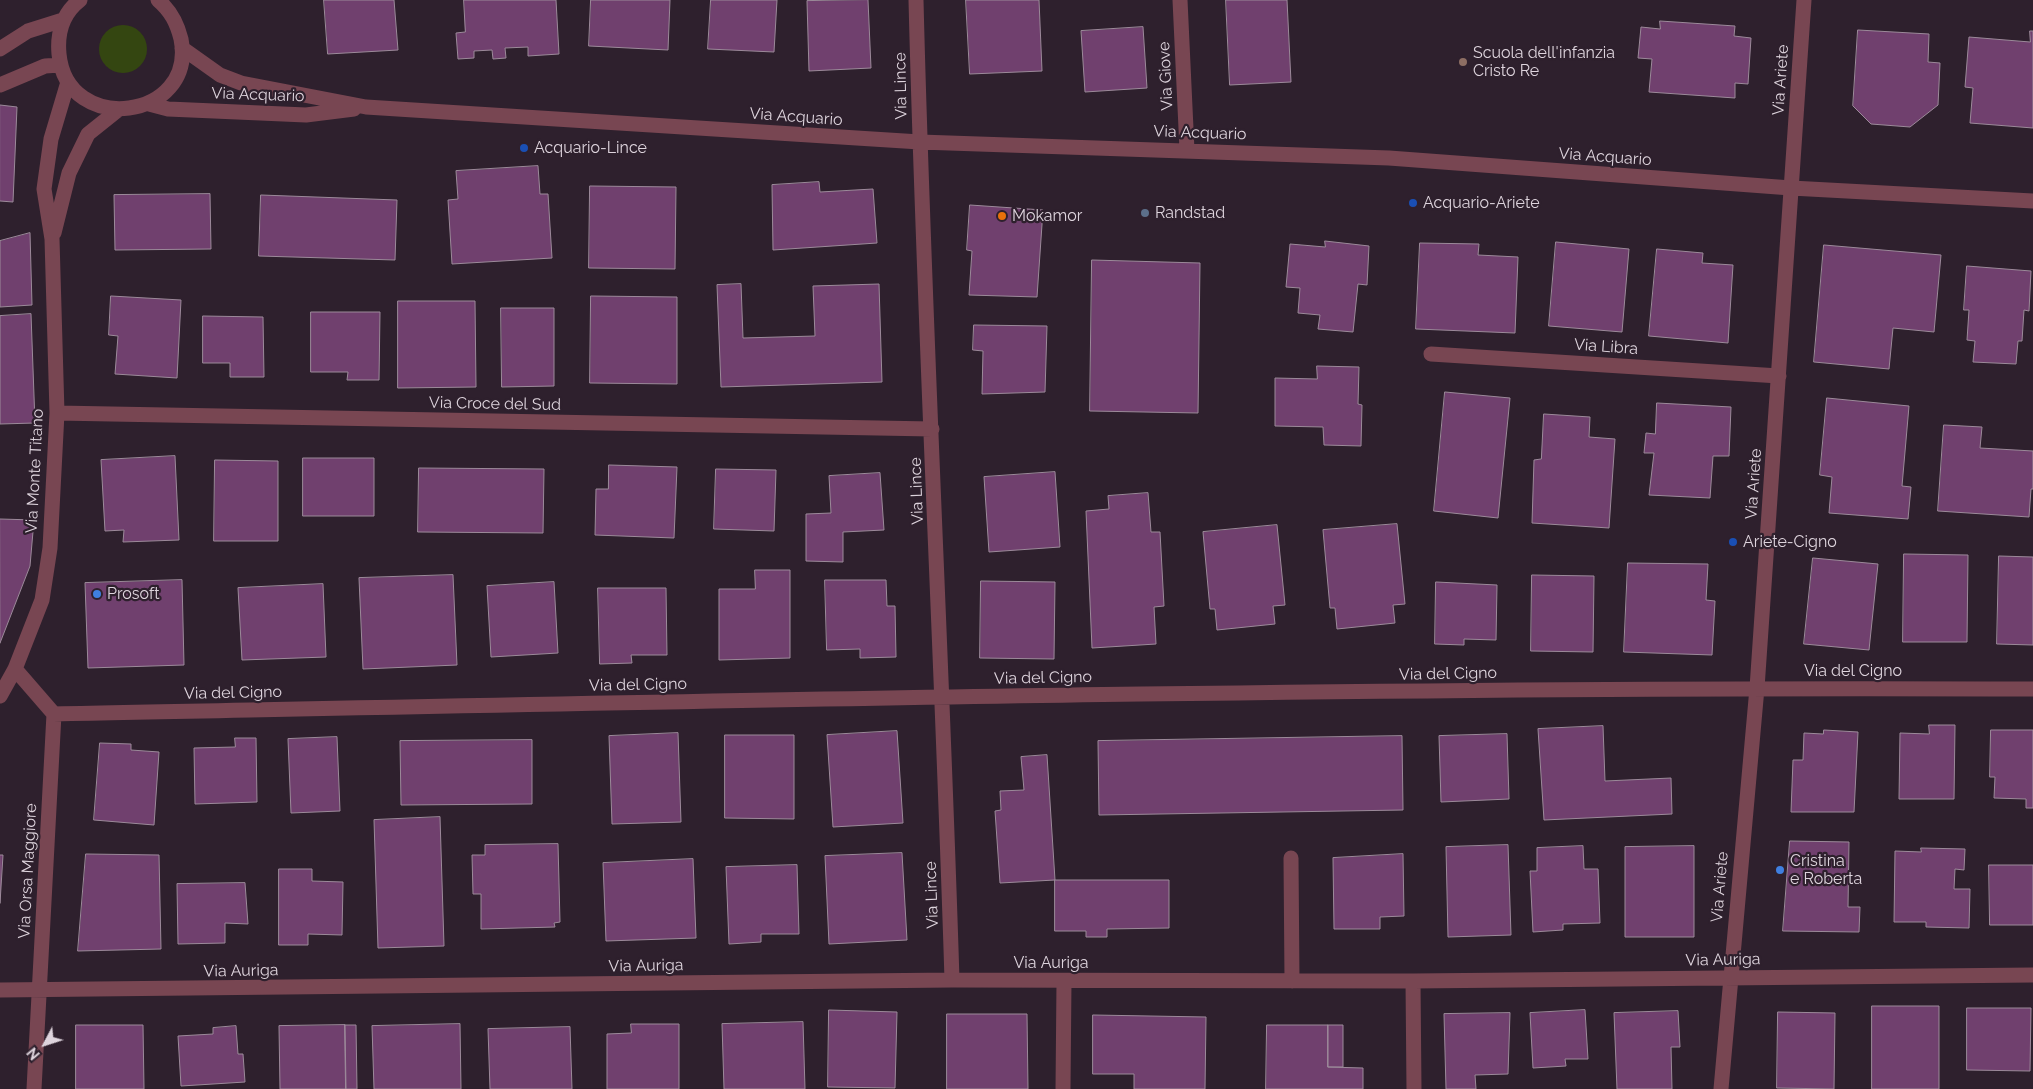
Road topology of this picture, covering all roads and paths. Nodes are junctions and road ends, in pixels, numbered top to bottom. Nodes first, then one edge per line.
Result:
1 (80, 0) edge
2 (916, 0) edge
3 (1180, 0) edge
4 (1804, 0) edge
5 (166, 3) edge
6 (63, 20) junction
7 (182, 48) junction
8 (0, 49) edge
9 (60, 65) junction
10 (68, 82) junction
11 (0, 85) edge
12 (149, 104) junction
13 (366, 107) junction
14 (118, 110) junction
15 (920, 142) junction
16 (1187, 150) junction
17 (1791, 188) junction
18 (2033, 201) edge
19 (52, 239) junction
20 (1431, 354) dead end
21 (1779, 376) junction
22 (57, 413) junction
23 (932, 429) junction
24 (15, 669) junction
25 (1757, 688) junction
26 (2033, 690) edge
27 (0, 696) edge
28 (943, 697) junction
29 (54, 714) junction
30 (1290, 858) dead end
31 (2033, 975) edge
32 (1730, 978) junction
33 (952, 980) junction
34 (1064, 981) junction
35 (1292, 981) junction
36 (1412, 981) junction
37 (0, 990) edge
38 (39, 991) junction
39 (34, 1089) edge
40 (1063, 1089) edge
41 (1414, 1089) edge
42 (1721, 1089) edge

1 - 6 street
2 - 15 street, Via Lince
3 - 16 street, Via Giove
4 - 17 street, Via Ariete
5 - 7 street
6 - 8 street
6 - 9 street
7 - 12 street
7 - 13 street, Via Acquario
9 - 10 street
9 - 11 street
10 - 14 street
10 - 19 street, Via Monte Titano
12 - 13 street, Via Acquario
12 - 14 street
13 - 15 street, Via Acquario
14 - 19 street, Via Monte Titano
15 - 16 street, Via Acquario
15 - 23 street, Via Lince
16 - 17 street, Via Acquario
17 - 18 street, Via Acquario
17 - 21 street, Via Ariete
19 - 22 street, Via Monte Titano
20 - 21 street, Via Libra
21 - 25 street, Via Ariete
22 - 23 street, Via Croce del Sud
22 - 24 street, Via Monte Titano
23 - 28 street, Via Lince
24 - 27 street, Via Monte Titano
24 - 29 street
25 - 26 street, Via del Cigno
25 - 28 street, Via del Cigno
25 - 32 street, Via Ariete
28 - 29 street, Via del Cigno
28 - 33 street, Via Lince
29 - 38 street, Via Orsa Maggiore
30 - 35 street
31 - 32 street, Via Auriga
32 - 36 street, Via Auriga
32 - 42 street, Via Ariete
33 - 34 street, Via Auriga
33 - 38 street, Via Auriga
34 - 35 street, Via Auriga
34 - 40 street
35 - 36 street, Via Auriga
36 - 41 street
37 - 38 street, Via Auriga
38 - 39 street, Via Orsa Maggiore

